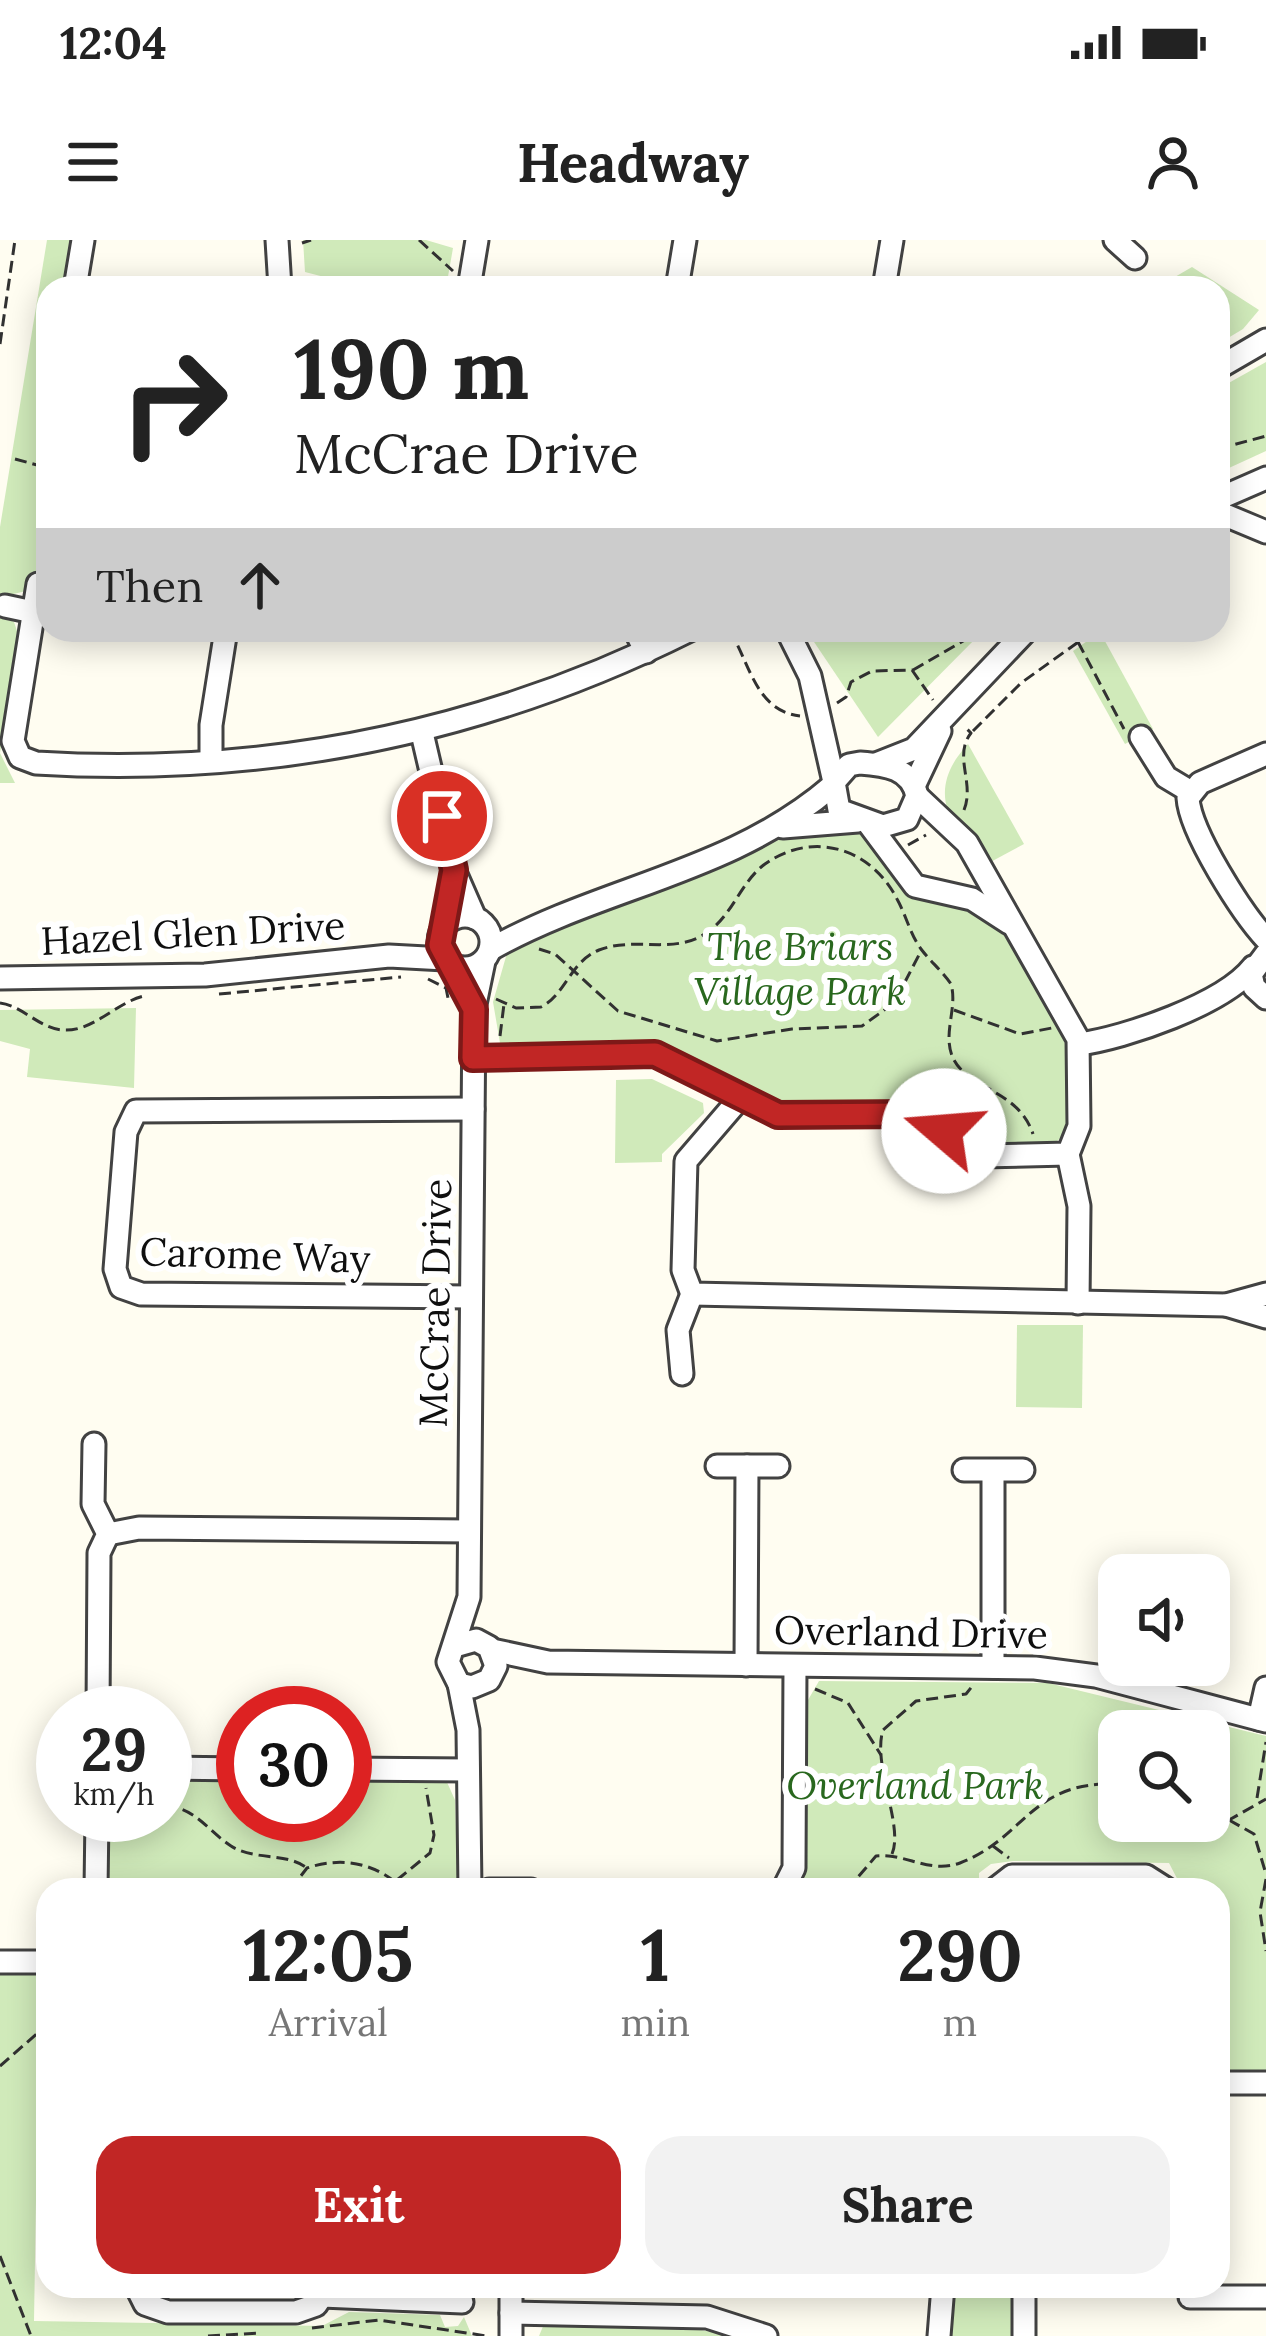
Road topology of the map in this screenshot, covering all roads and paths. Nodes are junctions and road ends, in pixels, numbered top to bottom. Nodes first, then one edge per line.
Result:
1 (15, 240) edge
2 (82, 240) edge
3 (277, 240) edge
4 (311, 240) edge
5 (419, 240) edge
6 (477, 240) edge
7 (685, 240) edge
8 (892, 240) edge
9 (1115, 240) edge
10 (302, 243) edge
11 (1135, 259) dead end
12 (77, 276) edge
13 (279, 276) edge
14 (460, 276) edge
15 (471, 276) edge
16 (679, 276) edge
17 (886, 276) edge
18 (1266, 340) edge
19 (0, 344) edge
20 (1230, 361) edge
21 (1266, 436) edge
22 (1230, 446) edge
23 (15, 459) dead end
24 (36, 465) edge
25 (1266, 478) edge
26 (1230, 494) edge
27 (1230, 517) edge
28 (1266, 532) edge
29 (36, 595) edge
30 (4, 606) dead end
31 (33, 612) junction
32 (224, 642) edge
33 (641, 642) edge
34 (666, 642) edge
35 (736, 642) edge
36 (793, 642) edge
37 (961, 642) edge
38 (1016, 642) edge
39 (1076, 642) edge
40 (1078, 642) edge
41 (646, 652) junction
42 (912, 670) junction
43 (821, 716) junction
44 (948, 717) junction
45 (422, 733) junction
46 (971, 733) junction
47 (1133, 734) joint
48 (1266, 754) edge
49 (211, 761) junction
50 (868, 763) junction
51 (833, 784) junction
52 (915, 791) junction
53 (1191, 793) junction
54 (863, 822) junction
55 (945, 824) junction
56 (782, 827) junction
57 (891, 855) junction
58 (454, 870) junction
59 (480, 922) junction
60 (1010, 923) junction
61 (527, 927) junction
62 (446, 947) junction
63 (922, 950) junction
64 (488, 955) junction
65 (1261, 955) edge
66 (572, 970) junction
67 (409, 976) dead end
68 (0, 978) edge
69 (421, 978) dead end
70 (208, 994) dead end
71 (1221, 994) junction
72 (149, 995) dead end
73 (1265, 998) edge
74 (473, 1001) junction
75 (504, 1002) junction
76 (0, 1003) edge
77 (952, 1010) junction
78 (1070, 1021) junction
79 (1079, 1044) junction
80 (484, 1058) junction
81 (741, 1097) junction
82 (472, 1109) junction
83 (1069, 1154) junction
84 (1035, 1159) junction
85 (692, 1294) junction
86 (1266, 1296) edge
87 (471, 1298) junction
88 (1078, 1303) junction
89 (1226, 1305) junction
90 (1266, 1315) edge
91 (682, 1374) dead end
92 (94, 1444) dead end
93 (717, 1466) dead end
94 (747, 1466) junction
95 (778, 1466) dead end
96 (964, 1470) dead end
97 (1023, 1470) dead end
98 (993, 1471) junction
99 (469, 1531) junction
100 (108, 1534) junction
101 (469, 1597) junction
102 (455, 1646) junction
103 (491, 1648) junction
104 (548, 1662) junction
105 (746, 1665) junction
106 (795, 1666) junction
107 (984, 1667) junction
108 (487, 1682) junction
109 (459, 1684) junction
110 (98, 1686) edge
111 (1266, 1688) edge
112 (795, 1689) junction
113 (1264, 1727) edge
114 (468, 1730) junction
115 (882, 1757) junction
116 (372, 1769) edge
117 (425, 1770) junction
118 (467, 1770) junction
119 (1098, 1784) edge
120 (1266, 1798) edge
121 (1257, 1801) junction
122 (192, 1814) edge
123 (1230, 1819) edge
124 (1230, 1821) edge
125 (97, 1842) edge
126 (891, 1856) junction
127 (307, 1868) junction
128 (1266, 1877) edge
129 (96, 1878) edge
130 (299, 1878) edge
131 (391, 1878) edge
132 (401, 1878) edge
133 (470, 1878) edge
134 (789, 1878) edge
135 (857, 1878) edge
136 (1009, 1878) edge
137 (1149, 1878) edge
138 (1266, 1951) edge
139 (0, 1962) edge
140 (36, 1962) edge
141 (36, 2039) edge
142 (0, 2066) edge
143 (1230, 2083) edge
144 (1266, 2084) edge
145 (0, 2256) edge
146 (1230, 2297) edge
147 (1266, 2297) edge
148 (142, 2298) edge
149 (320, 2298) edge
150 (411, 2298) edge
151 (942, 2298) edge
152 (1024, 2298) edge
153 (462, 2302) dead end
154 (511, 2325) edge
155 (303, 2330) dead end
156 (266, 2332) dead end
157 (31, 2336) edge
158 (208, 2336) edge
159 (487, 2336) edge
160 (766, 2336) edge
161 (939, 2336) edge
162 (1024, 2336) edge

1 - 19 path
2 - 12 street
3 - 13 street
4 - 10 path
5 - 14 path
6 - 15 street
7 - 16 street
8 - 17 street
9 - 11 street
18 - 20 street
21 - 22 path
23 - 24 path
25 - 26 street
27 - 28 street
29 - 31 street
30 - 31 street
31 - 49 street
32 - 49 street
33 - 41 street
34 - 41 street
35 - 43 path
36 - 43 street
37 - 42 path
38 - 44 street
39 - 46 path
40 - 47 path
41 - 45 street
42 - 43 path
42 - 44 path
43 - 50 street
43 - 51 street
44 - 46 path
44 - 50 street
44 - 52 street
45 - 49 street
45 - 58 street
46 - 55 path
47 - 53 street
48 - 53 street
50 - 51 street
50 - 52 street
51 - 54 street
51 - 56 street
52 - 54 street
52 - 55 street
53 - 65 street
54 - 56 street
54 - 57 street
55 - 57 path
55 - 60 street
56 - 61 street
57 - 60 street
58 - 59 street
58 - 62 street
59 - 61 street
59 - 62 street
59 - 64 street
60 - 78 street
61 - 64 street
61 - 66 path
62 - 64 street
62 - 68 street, Hazel Glen Drive
62 - 74 street, McCrae Drive
63 - 66 path
63 - 66 path
63 - 77 path
64 - 74 street, McCrae Drive
65 - 71 street
65 - 73 street
66 - 75 path
67 - 70 path
69 - 74 path
71 - 73 street
71 - 79 street
72 - 76 path
74 - 75 path
74 - 80 street, McCrae Drive
75 - 80 path
77 - 78 path
77 - 84 path
78 - 79 street
79 - 83 street
80 - 81 street
80 - 82 street, McCrae Drive
81 - 84 street
81 - 85 street
82 - 87 street, McCrae Drive
82 - 87 street, Carome Way
83 - 84 street
83 - 88 street
85 - 88 street
85 - 91 street
86 - 89 street
86 - 90 street
87 - 99 street, McCrae Drive
88 - 89 street
89 - 90 street
92 - 100 street
93 - 94 street
94 - 95 street
94 - 105 street
96 - 98 street
97 - 98 street
98 - 107 street
99 - 100 street
99 - 101 street, McCrae Drive
100 - 110 street
101 - 102 street, McCrae Drive
101 - 103 street, McCrae Drive
102 - 103 street
102 - 109 street
103 - 104 street, Overland Drive
103 - 108 street
104 - 105 street, Overland Drive
104 - 108 street, Overland Drive
105 - 106 street, Overland Drive
106 - 107 street, Overland Drive
106 - 112 street
107 - 113 street, Overland Drive
107 - 115 path
108 - 109 street
108 - 114 street
109 - 114 street
111 - 113 street
112 - 115 path
112 - 134 street
113 - 121 path
114 - 118 street
115 - 126 path
116 - 117 street
117 - 118 street
117 - 132 path
118 - 133 street
119 - 126 path
120 - 121 path
121 - 123 path
122 - 127 path
124 - 128 path
125 - 129 street
126 - 135 path
127 - 130 path
127 - 131 path
128 - 138 path
136 - 137 street
139 - 140 street
141 - 142 path
143 - 144 street
145 - 157 path
146 - 147 street
148 - 149 street
150 - 153 street
151 - 161 street
152 - 162 street
154 - 160 street
155 - 159 path
156 - 158 path

